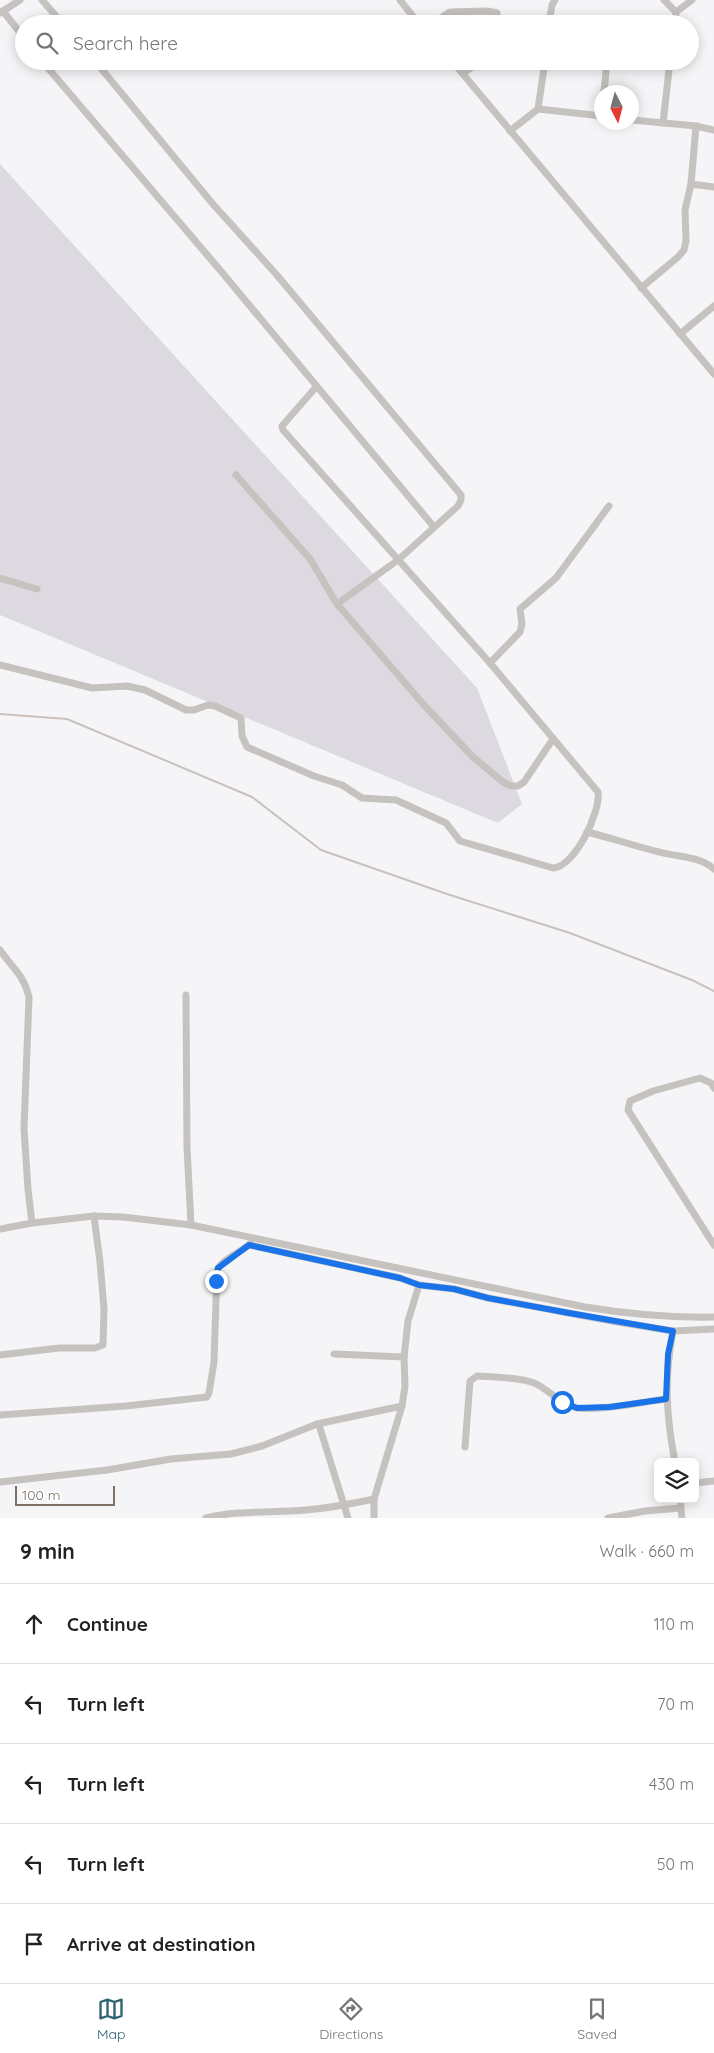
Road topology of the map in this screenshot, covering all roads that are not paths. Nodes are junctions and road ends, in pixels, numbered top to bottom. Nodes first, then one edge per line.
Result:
1 (20, 0) edge
2 (42, 0) edge
3 (400, 0) edge
4 (664, 0) edge
5 (692, 0) edge
6 (552, 2) edge
7 (2, 12) edge
8 (676, 12) junction
9 (55, 15) edge
10 (412, 15) edge
11 (444, 15) edge
12 (498, 15) edge
13 (551, 15) edge
14 (676, 15) edge
15 (15, 27) edge
16 (50, 70) edge
17 (102, 70) edge
18 (460, 70) edge
19 (469, 70) edge
20 (543, 70) edge
21 (605, 70) edge
22 (669, 70) edge
23 (463, 74) junction
24 (604, 85) edge
25 (538, 109) junction
26 (594, 115) edge
27 (639, 121) edge
28 (663, 123) junction
29 (696, 126) junction
30 (714, 130) edge
31 (510, 131) junction
32 (691, 184) junction
33 (714, 187) edge
34 (642, 288) junction
35 (714, 306) edge
36 (680, 334) junction
37 (714, 374) edge
38 (316, 387) junction
39 (236, 475) dead end
40 (610, 506) dead end
41 (434, 527) junction
42 (398, 560) junction
43 (0, 578) edge
44 (37, 589) dead end
45 (337, 604) junction
46 (490, 663) junction
47 (0, 665) edge
48 (553, 739) junction
49 (587, 832) junction
50 (714, 869) edge
51 (0, 950) edge
52 (186, 995) dead end
53 (714, 1088) edge
54 (94, 1216) junction
55 (32, 1223) junction
56 (191, 1225) junction
57 (0, 1229) edge
58 (255, 1240) junction
59 (249, 1245) junction
60 (714, 1246) edge
61 (419, 1285) junction
62 (714, 1317) edge
63 (714, 1329) edge
64 (673, 1331) junction
65 (334, 1354) dead end
66 (0, 1355) edge
67 (404, 1357) junction
68 (666, 1399) junction
69 (402, 1406) junction
70 (0, 1415) edge
71 (319, 1425) junction
72 (465, 1447) dead end
73 (674, 1458) edge
74 (714, 1481) edge
75 (0, 1482) edge
76 (699, 1482) edge
77 (374, 1499) junction
78 (680, 1503) edge
79 (344, 1506) junction
80 (681, 1508) junction
81 (206, 1518) edge
82 (348, 1518) edge
83 (374, 1518) edge
84 (608, 1518) edge
85 (682, 1518) edge

1 - 7 street
2 - 9 street
3 - 10 street
4 - 8 street
5 - 8 street
6 - 13 street
7 - 15 street
8 - 14 street
11 - 12 street
16 - 38 street
17 - 41 street
18 - 23 street
19 - 23 street
20 - 25 street
21 - 24 street
22 - 28 street
23 - 31 street
25 - 26 street
25 - 31 street
27 - 28 street
28 - 29 street
29 - 30 street
29 - 32 street
31 - 34 street
32 - 33 street
32 - 34 street
34 - 36 street
35 - 36 street
36 - 37 street
38 - 41 street
38 - 42 street
39 - 45 street
40 - 46 street
41 - 42 street
42 - 45 street
42 - 46 street
43 - 44 street
45 - 48 street
46 - 48 street
47 - 49 street
48 - 49 street
49 - 50 street
51 - 55 street
52 - 56 street
53 - 60 street
54 - 55 street
54 - 56 street
54 - 66 street
55 - 57 street
56 - 58 street
58 - 59 street
58 - 62 street
59 - 61 street
59 - 70 street
61 - 64 street
61 - 67 street
63 - 64 street
64 - 68 street
65 - 67 street
67 - 69 street
68 - 72 street
68 - 73 street
69 - 71 street
69 - 77 street
71 - 75 street
71 - 79 street
74 - 76 street
77 - 79 street
77 - 83 street
78 - 80 street
79 - 81 street
79 - 82 street
80 - 84 street
80 - 85 street

